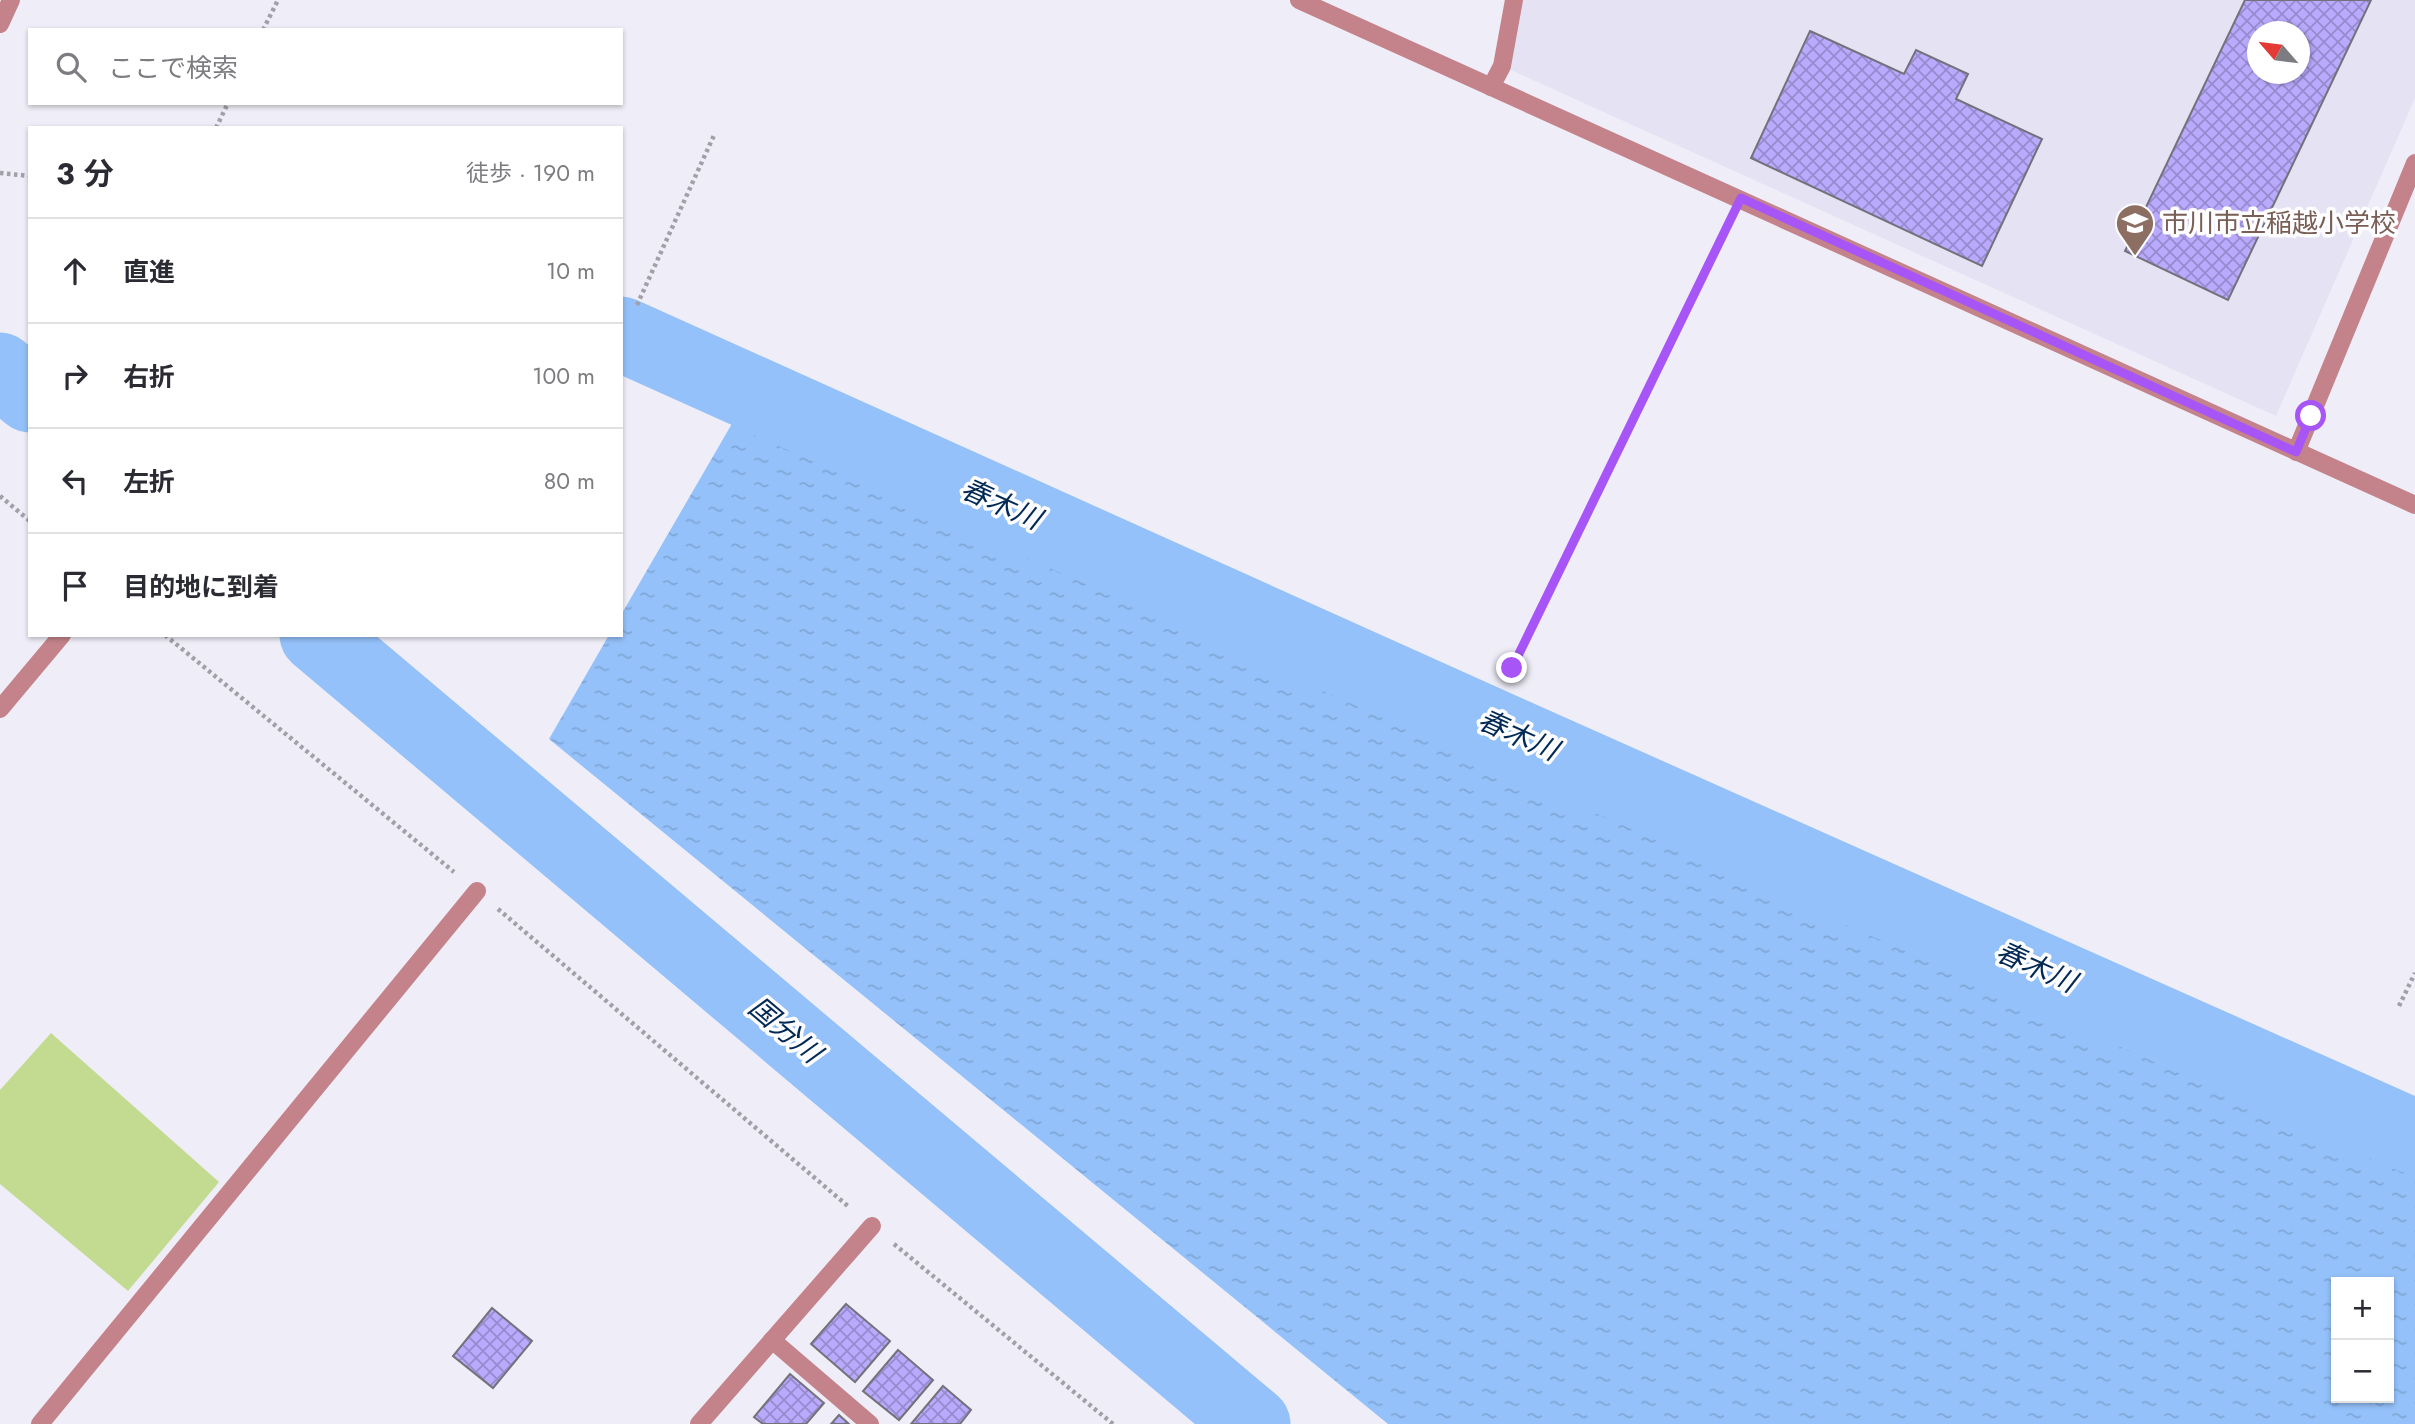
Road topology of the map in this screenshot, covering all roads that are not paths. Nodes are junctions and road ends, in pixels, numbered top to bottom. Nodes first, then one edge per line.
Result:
1 (11, 0) edge
2 (1299, 0) edge
3 (1514, 0) edge
4 (0, 24) edge
5 (1491, 87) junction
6 (2415, 163) edge
7 (2296, 452) junction
8 (2415, 505) edge
9 (60, 637) edge
10 (0, 709) edge
11 (477, 891) road end
12 (872, 1226) road end
13 (772, 1340) junction
14 (40, 1424) edge
15 (699, 1424) edge
16 (870, 1424) edge

1 - 4 street
2 - 5 street
3 - 5 street
5 - 7 street
6 - 7 street
7 - 8 street
9 - 10 street
11 - 14 street
12 - 13 street
13 - 15 street
13 - 16 street

